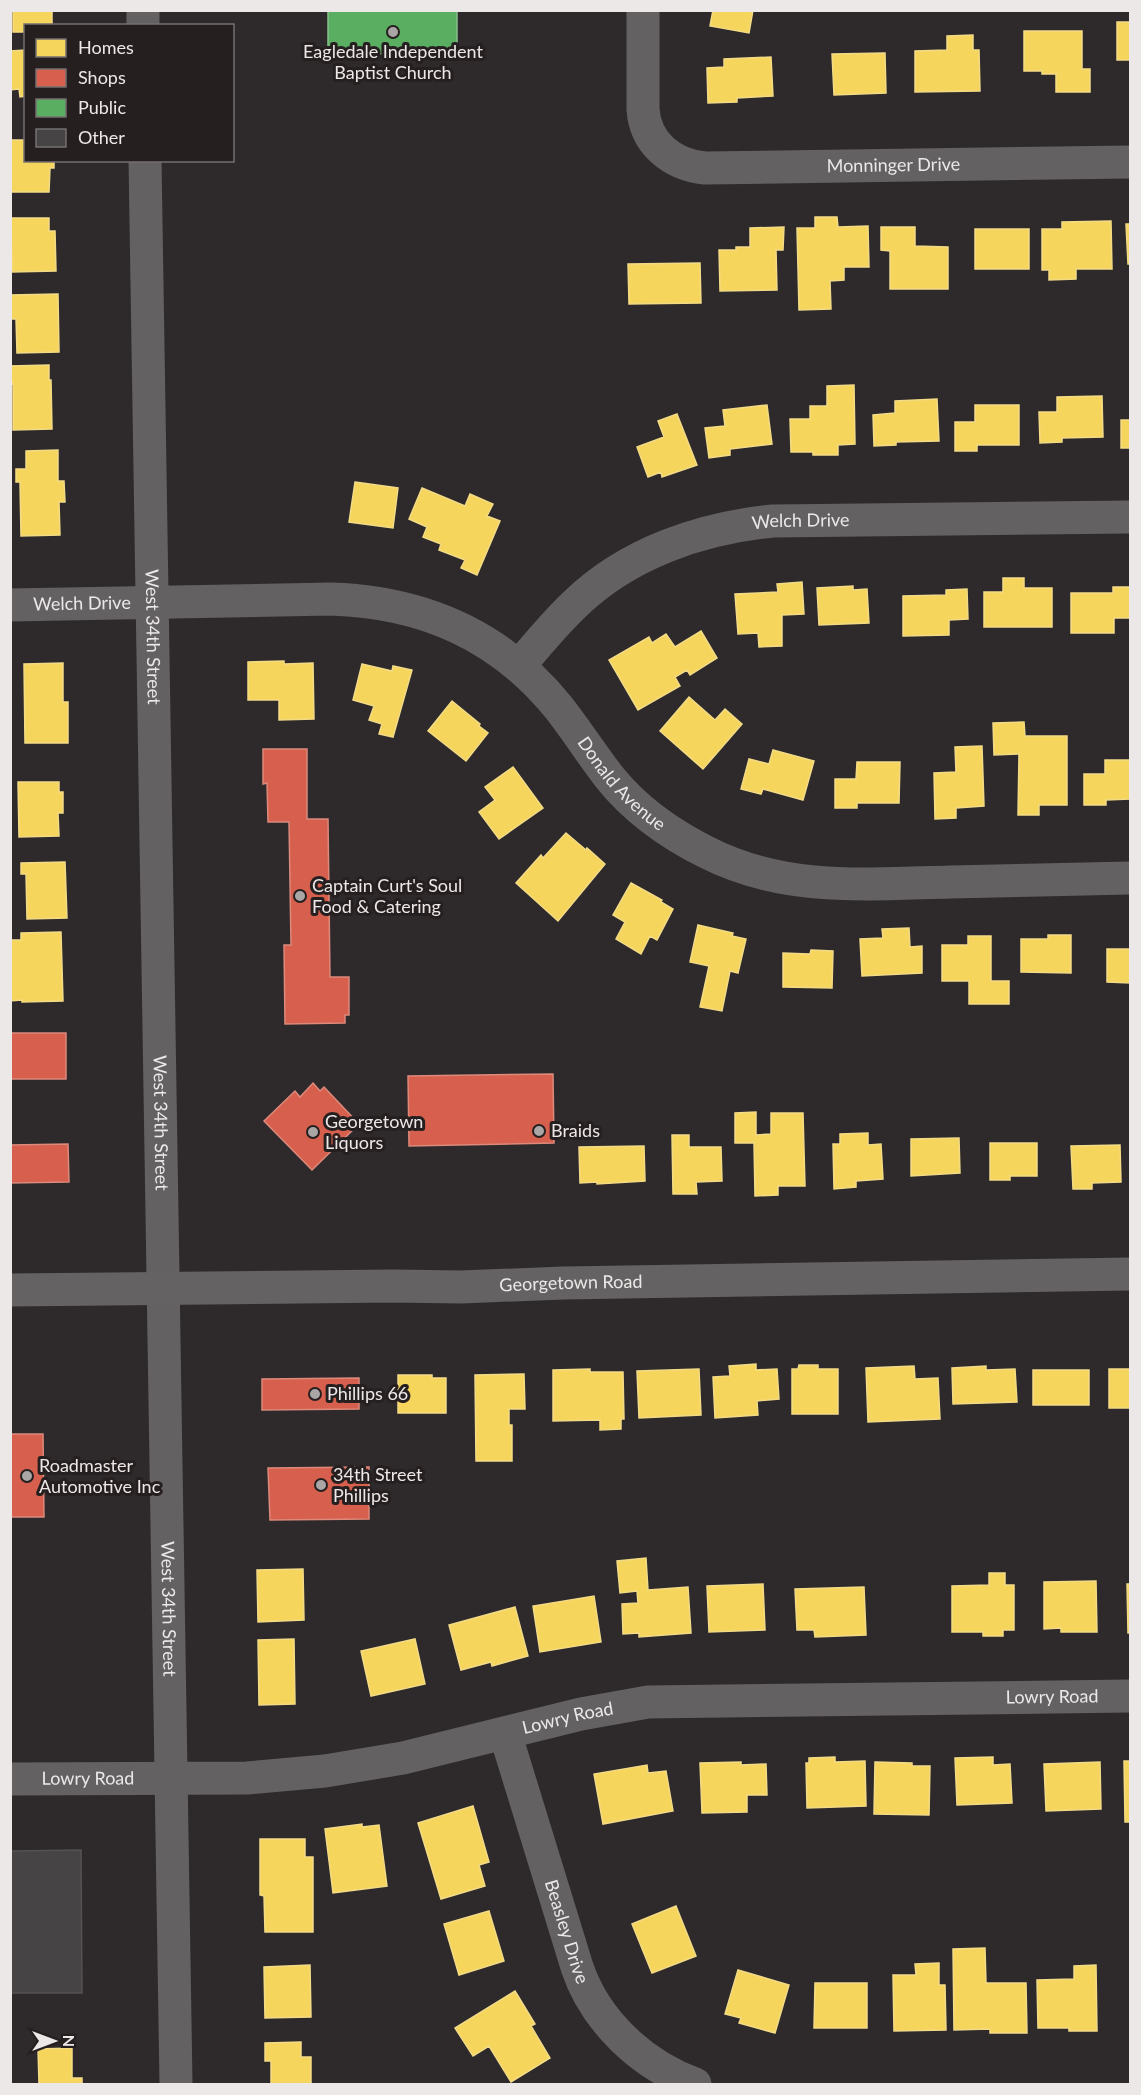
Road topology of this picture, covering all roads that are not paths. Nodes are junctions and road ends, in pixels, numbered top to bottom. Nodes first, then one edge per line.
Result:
1 (643, 10) edge
2 (145, 162) edge
3 (1131, 162) edge
4 (1131, 517) edge
5 (153, 603) junction
6 (10, 605) edge
7 (519, 666) junction
8 (1131, 878) edge
9 (1131, 1274) edge
10 (162, 1289) junction
11 (10, 1290) edge
12 (1131, 1696) edge
13 (505, 1733) junction
14 (172, 1777) junction
15 (10, 1779) edge
16 (176, 2085) edge
17 (695, 2085) edge

1 - 3 street, Monninger Drive
2 - 5 street, West 34th Street
4 - 7 street, Welch Drive
5 - 6 street, Welch Drive
5 - 7 street, Donald Avenue
5 - 10 street, West 34th Street
7 - 8 street, Donald Avenue
9 - 10 main road, Georgetown Road
10 - 11 main road, Georgetown Road
10 - 14 street, West 34th Street
12 - 13 street, Lowry Road
13 - 14 street, Lowry Road
13 - 17 street, Beasley Drive
14 - 15 street, Lowry Road
14 - 16 street, West 34th Street

